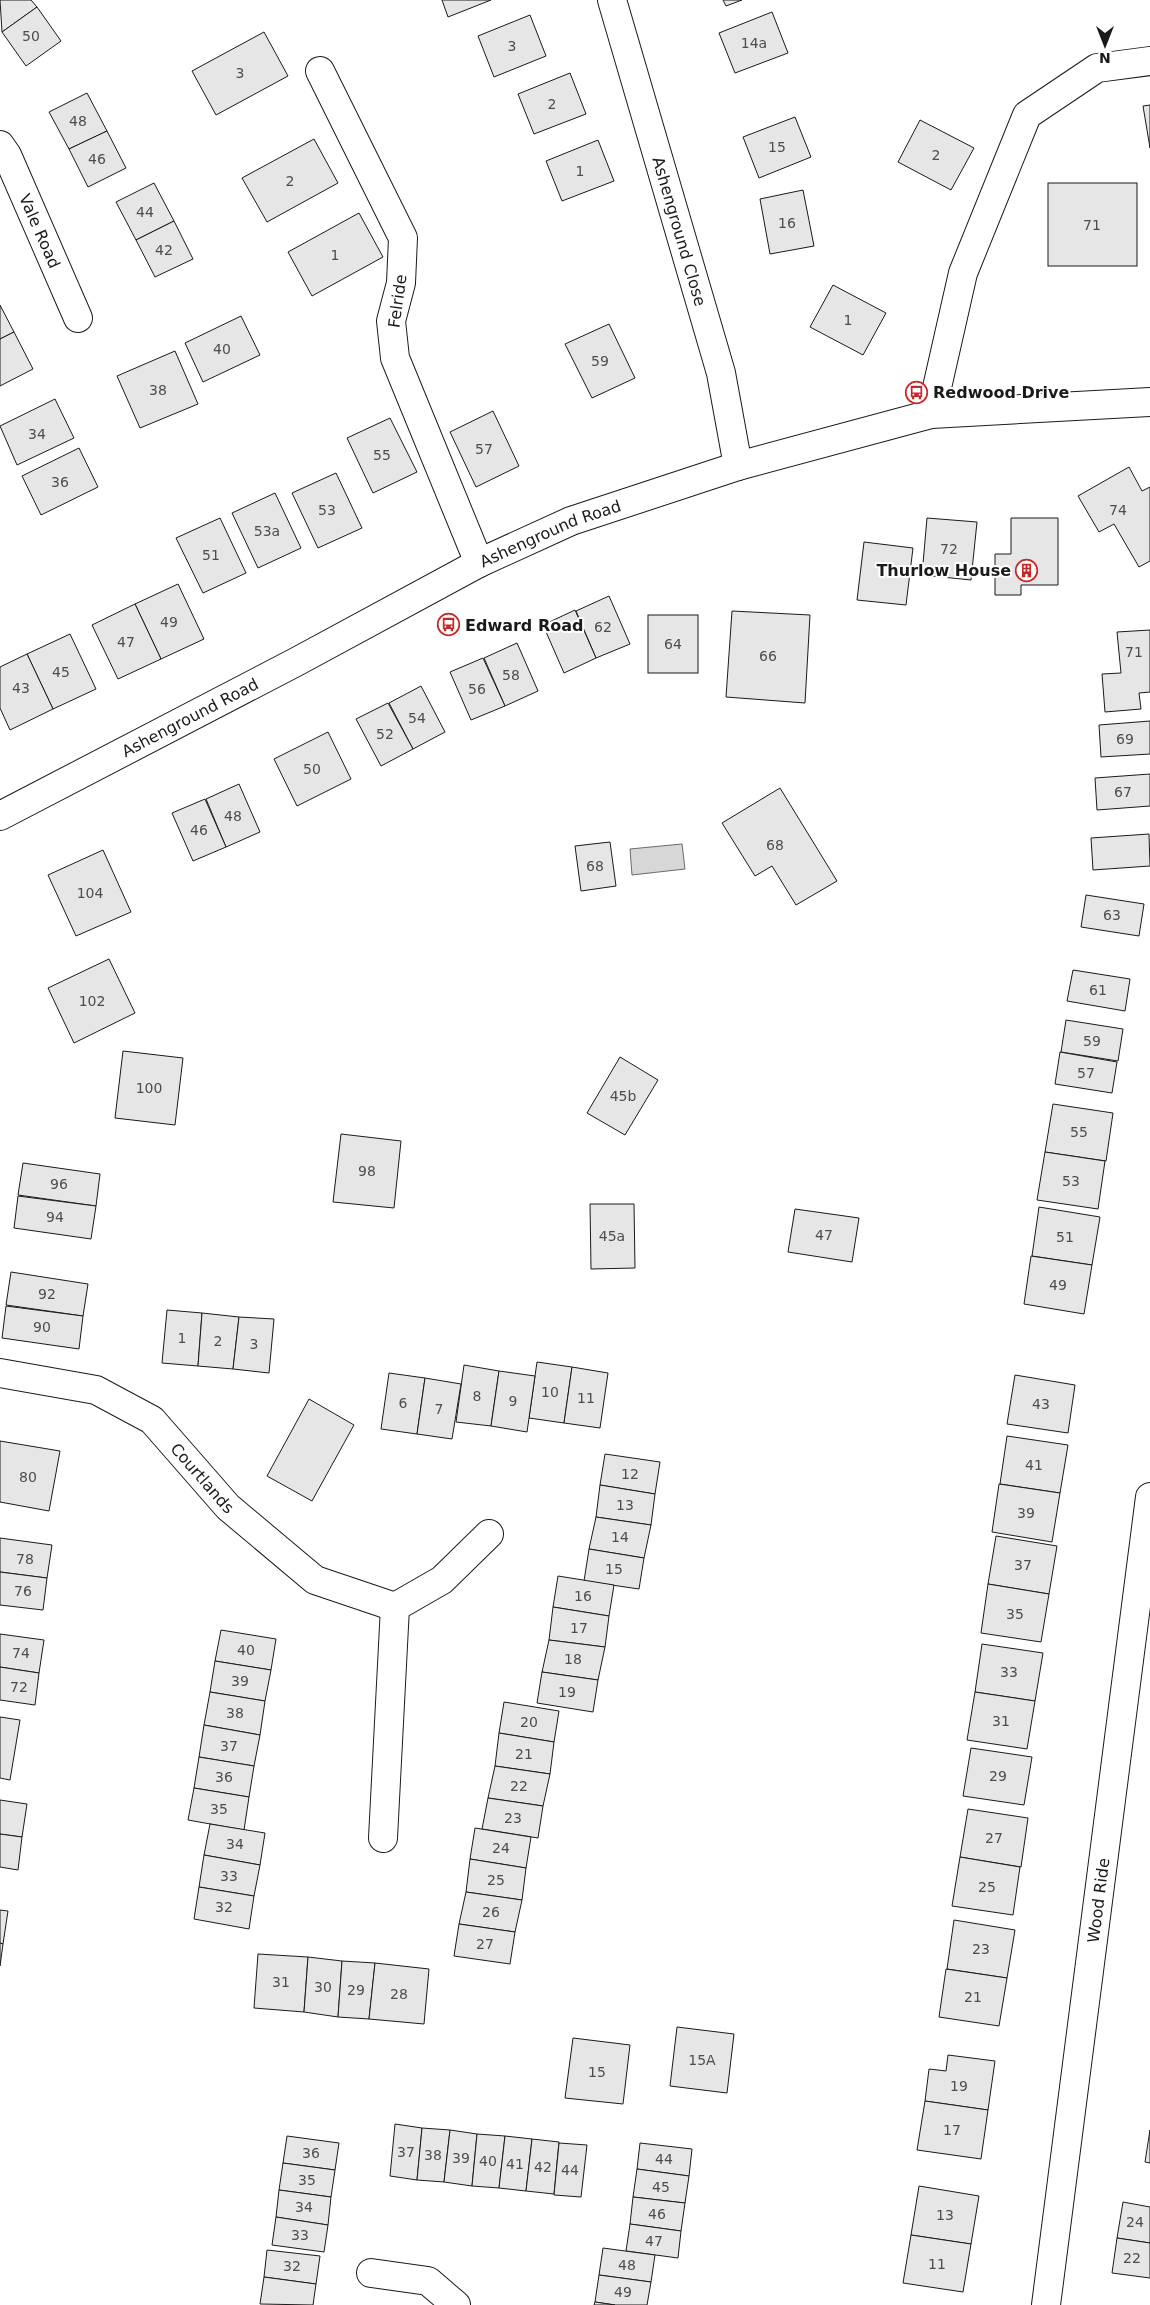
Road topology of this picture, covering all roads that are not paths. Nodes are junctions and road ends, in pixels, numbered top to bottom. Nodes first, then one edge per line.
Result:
1 (612, 0) edge
2 (1150, 62) edge
3 (320, 71) dead end
4 (0, 145) edge
5 (78, 318) dead end
6 (1150, 402) edge
7 (931, 414) junction
8 (738, 466) junction
9 (479, 563) junction
10 (0, 816) edge
11 (0, 1373) edge
12 (1150, 1497) edge
13 (489, 1534) dead end
14 (395, 1607) junction
15 (383, 1838) dead end
16 (371, 2273) dead end
17 (456, 2305) edge
18 (1046, 2305) edge

1 - 8 street, Ashenground Close
2 - 7 street
3 - 9 street, Felride
4 - 5 street, Vale Road
6 - 7 street, Ashenground Road
7 - 8 street, Ashenground Road
8 - 9 street, Ashenground Road
9 - 10 street, Ashenground Road
11 - 14 street, Courtlands
12 - 18 street, Wood Ride
13 - 14 street
14 - 15 street
16 - 17 street

